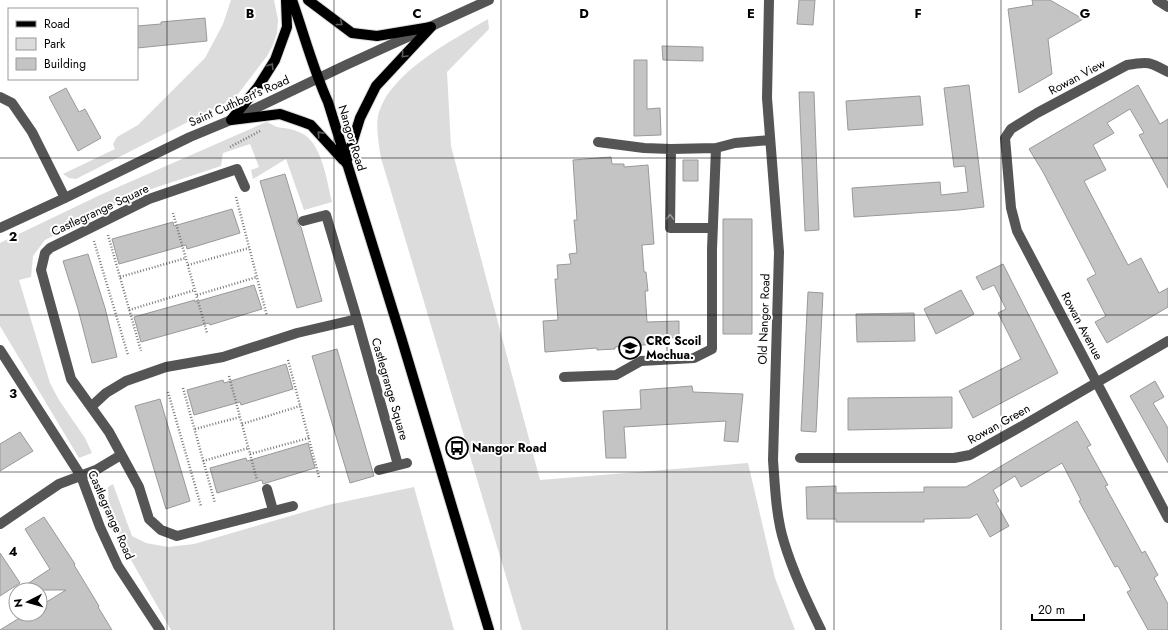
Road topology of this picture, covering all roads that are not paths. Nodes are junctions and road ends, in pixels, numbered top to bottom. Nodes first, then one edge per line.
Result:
1 (286, 0) edge
2 (292, 0) edge
3 (308, 0) edge
4 (489, 0) edge
5 (769, 0) edge
6 (1157, 0) edge
7 (1168, 7) edge
8 (431, 27) junction
9 (1168, 72) edge
10 (318, 79) junction
11 (0, 98) edge
12 (232, 120) junction
13 (1005, 138) joint
14 (769, 140) junction
15 (598, 142) dead end
16 (716, 148) junction
17 (671, 149) junction
18 (346, 163) junction
19 (245, 187) dead end
20 (65, 198) junction
21 (303, 221) dead end
22 (0, 228) edge
23 (713, 228) junction
24 (357, 319) junction
25 (1168, 341) edge
26 (0, 350) edge
27 (564, 376) dead end
28 (1097, 382) junction
29 (92, 406) junction
30 (121, 454) junction
31 (800, 458) dead end
32 (379, 470) dead end
33 (81, 476) junction
34 (267, 490) dead end
35 (293, 506) dead end
36 (273, 510) junction
37 (1168, 518) edge
38 (0, 524) edge
39 (160, 630) edge
40 (489, 630) edge
41 (821, 630) edge

12 -> 1 main road
2 - 10 main road, Nangor Road
3 -> 8 main road
4 - 8 street, Saint Cuthbert’s Road
5 - 14 street, Old Nangor Road
6 - 7 street
8 - 10 street, Saint Cuthbert’s Road
8 -> 18 main road
9 - 13 street, Rowan View
10 - 12 street, Saint Cuthbert’s Road
10 - 18 main road, Nangor Road
11 - 20 street
18 -> 12 main road
12 - 20 street, Saint Cuthbert’s Road
13 - 28 street, Rowan Avenue
14 - 16 street
14 - 41 street, Old Nangor Road
15 - 17 street
16 - 17 street
16 - 23 street
23 -> 17 street
18 - 40 main road, Nangor Road
19 - 29 street, Castlegrange Square
20 - 22 street, Saint Cuthbert’s Road
21 - 24 street, Castlegrange Square
23 - 27 street
24 - 29 street
24 - 32 street, Castlegrange Square
25 - 28 street, Rowan Green
26 - 33 street, Castlegrange Road
28 - 31 street, Rowan Green
28 - 37 street, Rowan Avenue
29 - 30 street, Castlegrange Square
30 - 33 street
30 - 36 street, Castlegrange Square
33 - 38 street
33 - 39 street, Castlegrange Road
34 - 36 street
35 - 36 street, Castlegrange Square

